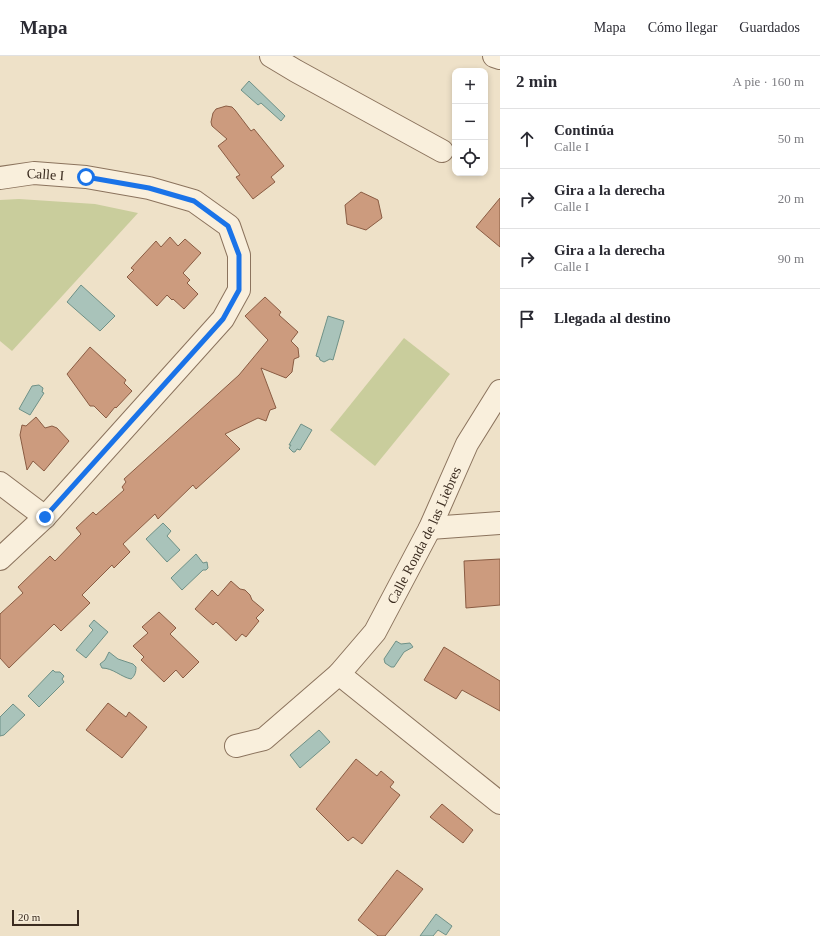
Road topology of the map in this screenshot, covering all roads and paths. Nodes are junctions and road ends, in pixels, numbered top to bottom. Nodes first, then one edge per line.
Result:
1 (271, 56) edge
2 (494, 56) edge
3 (500, 58) edge
4 (442, 151) dead end
5 (0, 178) edge
6 (500, 391) edge
7 (0, 483) edge
8 (45, 517) junction
9 (500, 524) edge
10 (430, 528) junction
11 (0, 559) edge
12 (339, 674) junction
13 (236, 746) dead end
14 (500, 803) edge

1 - 4 street
2 - 3 street
5 - 8 street, Calle I
6 - 10 street, Calle Ronda de las Liebres
7 - 8 street
8 - 11 street, Calle I
9 - 10 street
10 - 12 street, Calle Ronda de las Liebres
12 - 13 street, Calle Ronda de las Liebres
12 - 14 street

